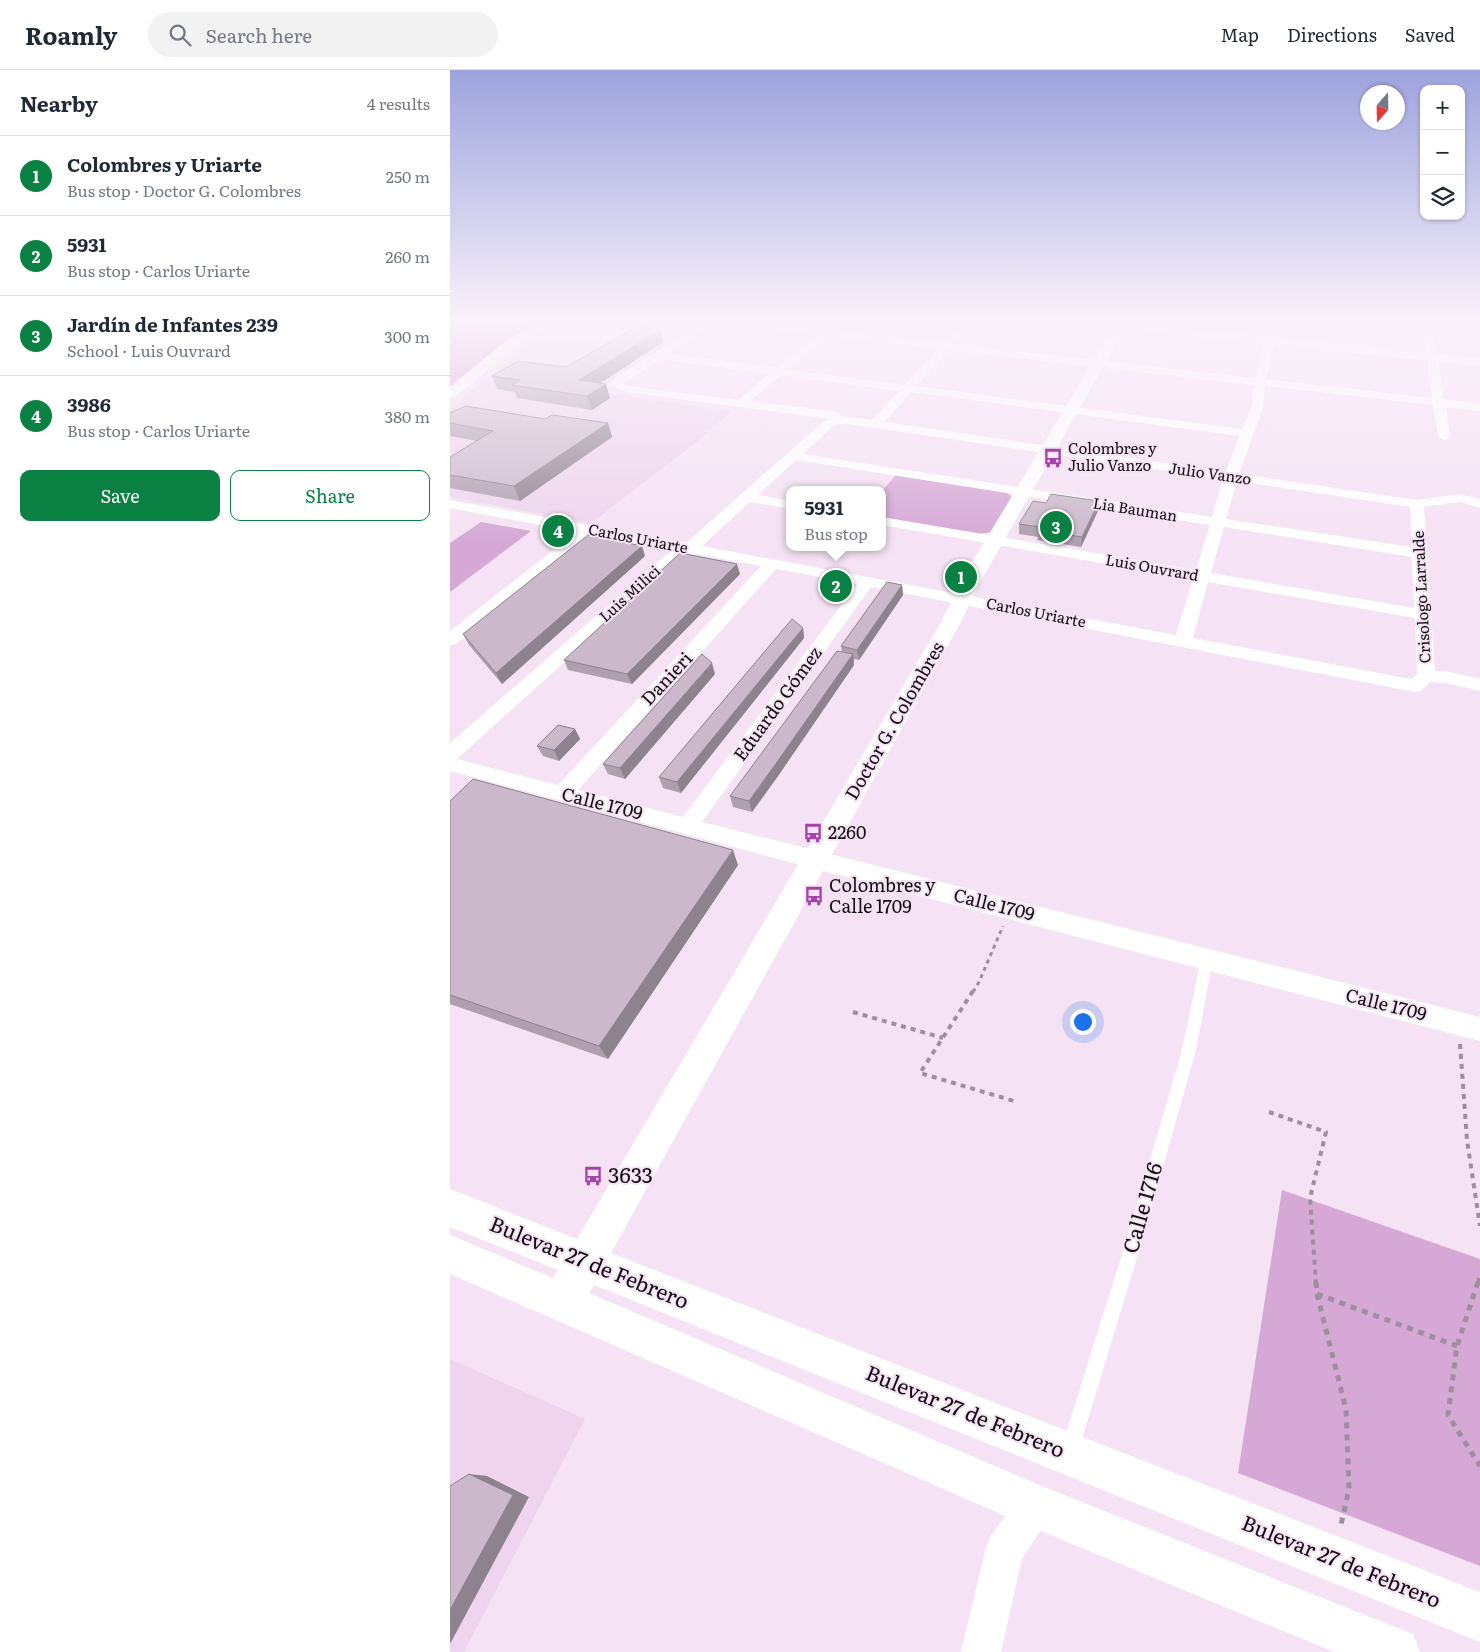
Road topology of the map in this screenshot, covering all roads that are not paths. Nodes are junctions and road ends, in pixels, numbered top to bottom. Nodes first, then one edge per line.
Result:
1 (682, 396) edge
2 (750, 396) edge
3 (902, 396) edge
4 (961, 396) edge
5 (1080, 396) edge
6 (1258, 396) edge
7 (1378, 396) edge
8 (1438, 396) edge
9 (741, 403) junction
10 (1439, 403) junction
11 (1480, 407) edge
12 (1072, 410) junction
13 (836, 420) junction
14 (876, 424) junction
15 (1246, 433) junction
16 (1444, 436) dead end
17 (1050, 450) junction
18 (793, 456) junction
19 (1231, 477) junction
20 (1024, 492) junction
21 (745, 497) junction
22 (450, 504) edge
23 (786, 504) edge
24 (1417, 504) junction
25 (1480, 504) edge
26 (886, 522) edge
27 (1217, 523) junction
28 (588, 530) junction
29 (994, 542) junction
30 (687, 549) junction
31 (1419, 553) junction
32 (772, 564) junction
33 (1202, 576) junction
34 (867, 582) junction
35 (962, 599) junction
36 (1422, 614) junction
37 (450, 640) edge
38 (1183, 642) junction
39 (1421, 681) junction
40 (1480, 685) edge
41 (450, 754) edge
42 (450, 764) edge
43 (562, 794) junction
44 (688, 826) junction
45 (815, 860) junction
46 (1207, 960) junction
47 (1470, 1026) edge
48 (450, 1208) edge
49 (450, 1254) edge
50 (585, 1262) junction
51 (562, 1302) junction
52 (1068, 1453) junction
53 (1035, 1506) junction
54 (1480, 1617) edge
55 (981, 1652) edge
56 (1395, 1652) edge

1 - 9 street, Julio Vanzo
2 - 9 street
3 - 14 street
4 - 12 street
5 - 12 street, Doctor G. Colombres
6 - 15 street
7 - 10 street
8 - 10 street
9 - 13 street, Julio Vanzo
10 - 11 street
10 - 16 street
12 - 15 street
12 - 17 street, Doctor G. Colombres
13 - 14 street, Julio Vanzo
13 - 18 street, Luis Milici
14 - 17 street, Julio Vanzo
15 - 19 street
17 - 19 street, Julio Vanzo
17 - 20 street, Doctor G. Colombres
18 - 20 street, Lia Bauman
18 - 21 street, Luis Milici
19 - 24 street, Julio Vanzo
19 - 27 street
20 - 27 street, Lia Bauman
20 - 29 street, Doctor G. Colombres
21 - 23 street
21 - 30 street, Luis Milici
22 - 28 street, Carlos Uriarte
24 - 25 street, Julio Vanzo
24 - 31 street, Crisologo Larralde
26 - 29 street, Luis Ouvrard
27 - 31 street, Lia Bauman
27 - 33 street
28 - 30 street, Carlos Uriarte
28 - 37 street
29 - 33 street, Luis Ouvrard
29 - 35 street, Doctor G. Colombres
30 - 32 street, Carlos Uriarte
30 - 41 street, Luis Milici
31 - 36 street, Crisologo Larralde
32 - 34 street, Carlos Uriarte
32 - 43 street, Danieri
33 - 36 street, Luis Ouvrard
33 - 38 street
34 - 35 street, Carlos Uriarte
34 - 44 street, Eduardo Gómez
35 - 38 street, Carlos Uriarte
35 - 45 street, Doctor G. Colombres
36 - 39 street, Crisologo Larralde
38 - 39 street, Carlos Uriarte
39 - 40 street, Carlos Uriarte
42 - 43 street, Calle 1709
43 - 44 street, Calle 1709
44 - 45 street, Calle 1709
45 - 46 street, Calle 1709
45 - 50 street, Doctor G. Colombres
46 - 47 street, Calle 1709
46 - 52 lane, Calle 1716
48 - 50 street, Bulevar 27 de Febrero
49 - 51 street
50 - 51 street, Doctor G. Colombres
50 - 52 street, Bulevar 27 de Febrero
51 - 53 street
52 - 54 street, Bulevar 27 de Febrero
53 - 55 street
53 - 56 street

